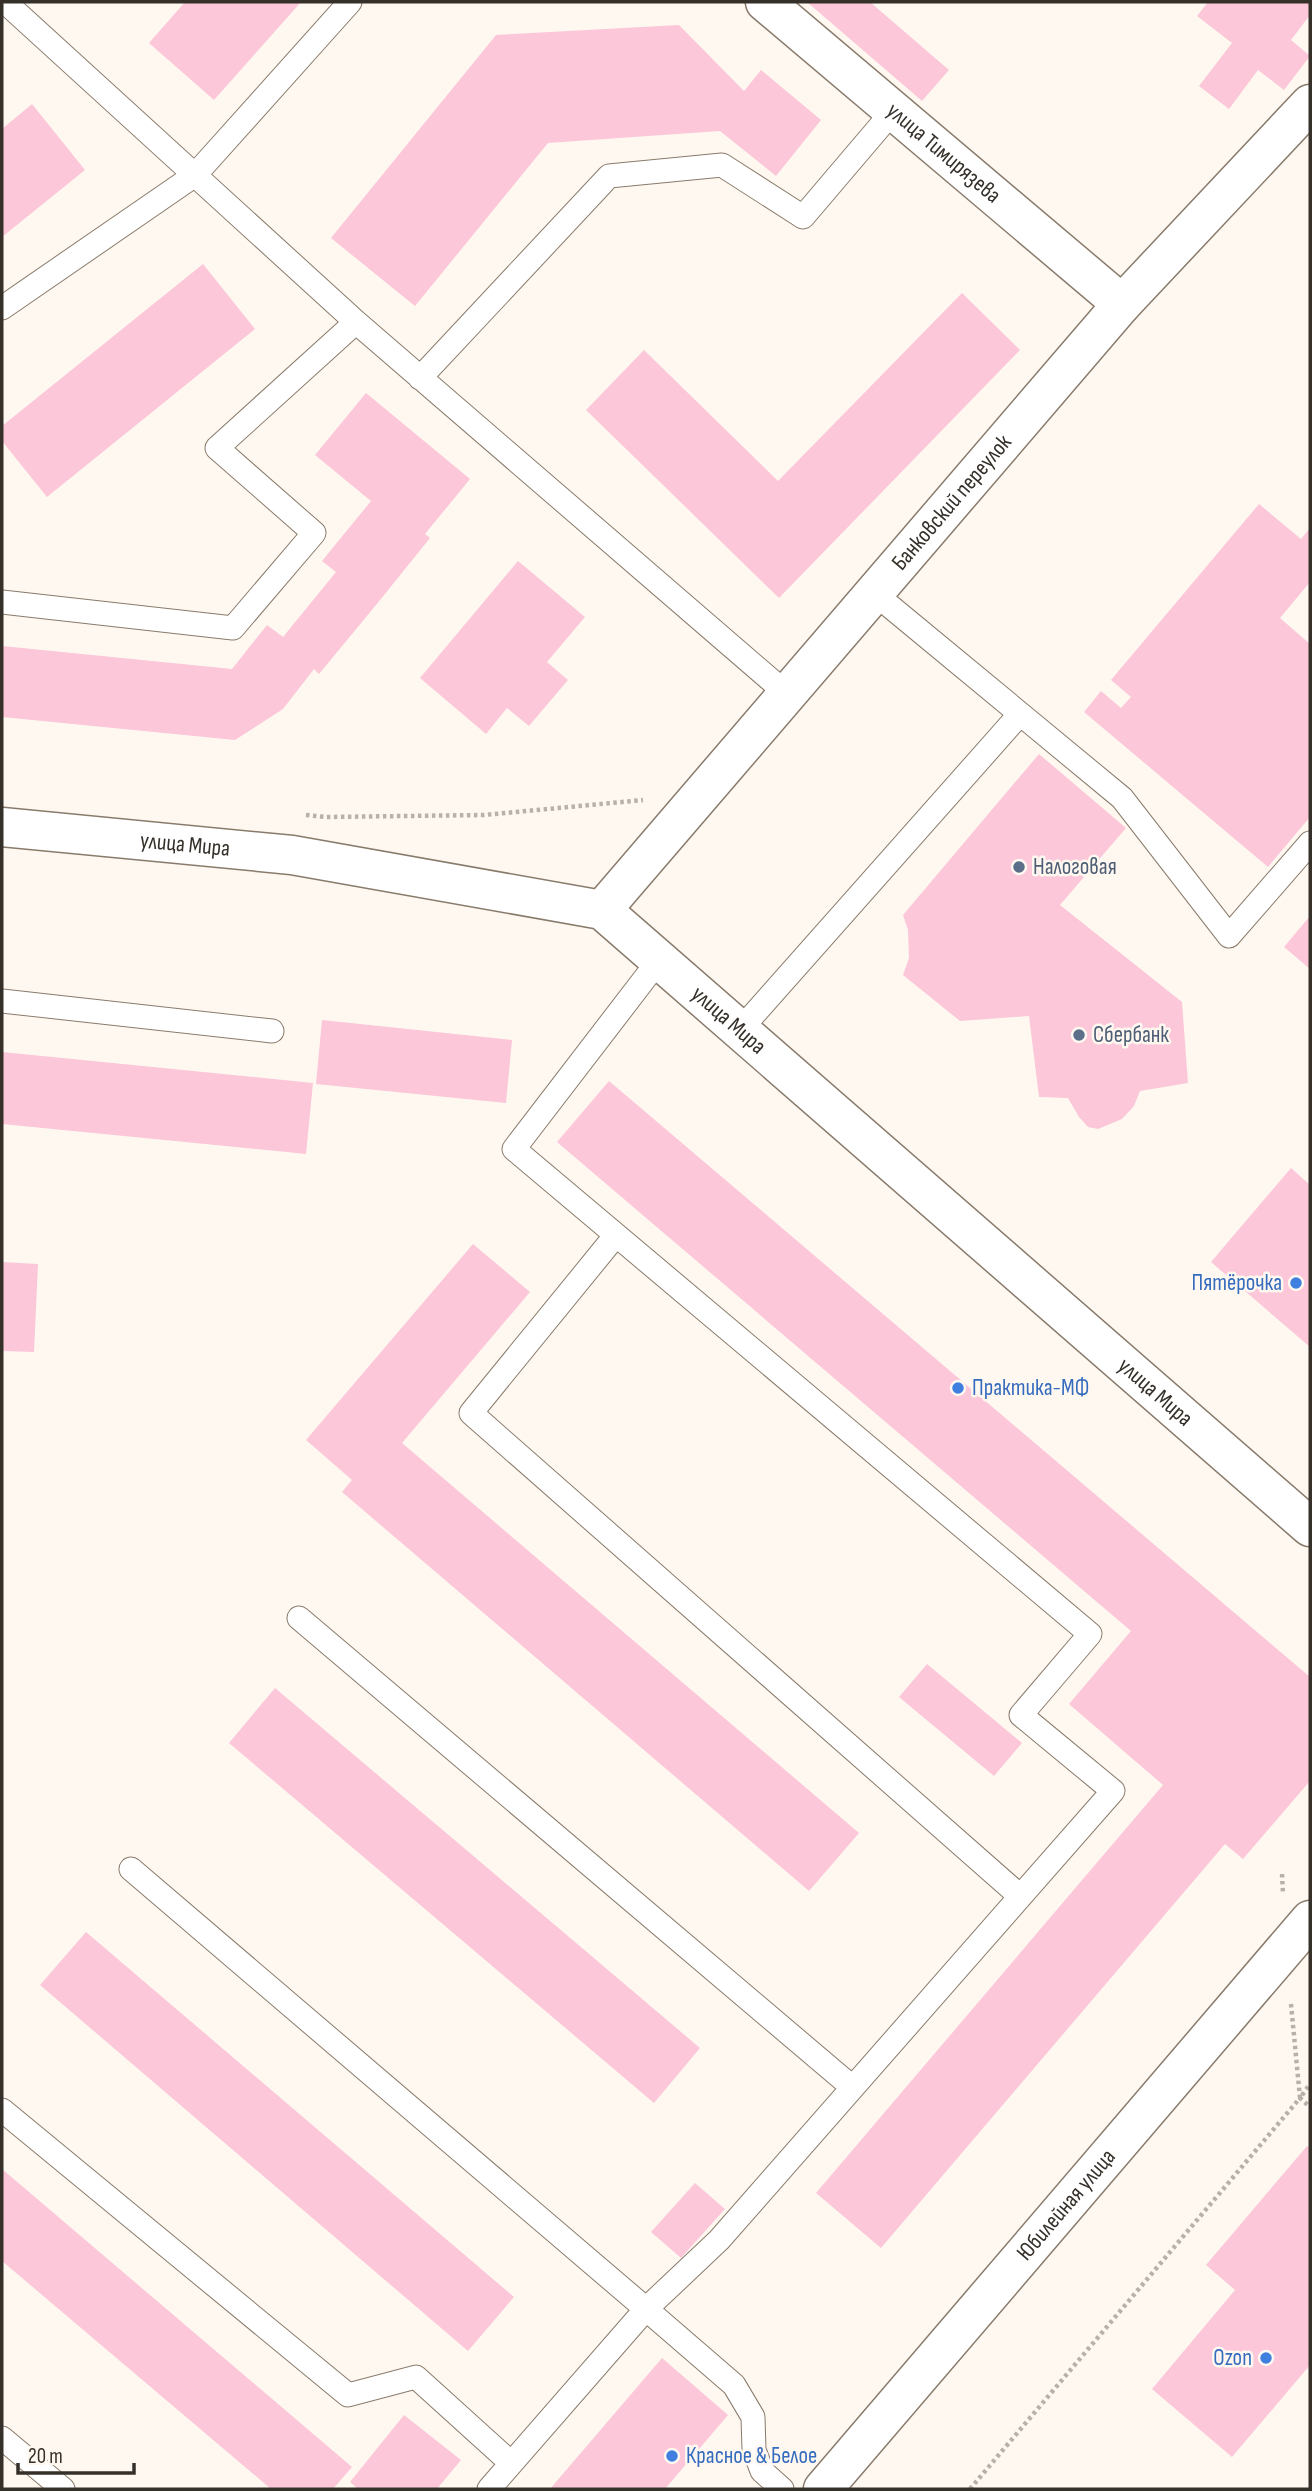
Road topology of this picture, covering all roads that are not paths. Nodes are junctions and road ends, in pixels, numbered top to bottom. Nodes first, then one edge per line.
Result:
1 (5, 2) edge
2 (350, 2) edge
3 (765, 2) edge
4 (1310, 104) edge
5 (894, 110) junction
6 (195, 175) junction
7 (1122, 304) junction
8 (2, 308) edge
9 (356, 322) junction
10 (420, 378) junction
11 (874, 593) junction
12 (2, 602) edge
13 (787, 694) junction
14 (1020, 713) junction
15 (2, 827) edge
16 (1310, 842) edge
17 (602, 910) junction
18 (659, 960) junction
19 (2, 1001) edge
20 (740, 1030) junction
21 (272, 1031) dead end
22 (616, 1235) junction
23 (1310, 1527) edge
24 (299, 1618) dead end
25 (131, 1869) dead end
26 (1020, 1896) junction
27 (1310, 1920) edge
28 (852, 2087) junction
29 (2, 2110) edge
30 (646, 2309) junction
31 (2, 2438) edge
32 (511, 2463) junction
33 (63, 2489) edge
34 (489, 2489) edge
35 (782, 2489) edge
36 (823, 2489) edge

1 - 6 lane
2 - 6 lane
3 - 5 street, улица Тимирязева
4 - 7 street, Банковский переулок
5 - 7 street, улица Тимирязева
5 - 10 lane
6 - 8 lane
6 - 9 lane
7 - 11 street, Банковский переулок
9 - 10 lane
9 - 12 lane
10 - 13 lane
11 - 13 street, Банковский переулок
11 - 14 lane
13 - 17 street, Банковский переулок
14 - 16 lane
14 - 20 lane
15 - 17 street, улица Мира
17 - 18 street, улица Мира
18 - 20 street, улица Мира
18 - 22 lane
19 - 21 lane
20 - 23 street, улица Мира
22 - 26 lane
22 - 26 lane
24 - 28 lane
25 - 30 lane
26 - 28 lane
27 - 36 street, Юбилейная улица
28 - 30 lane
29 - 32 lane
30 - 32 lane
30 - 35 lane
31 - 33 lane
32 - 34 lane

